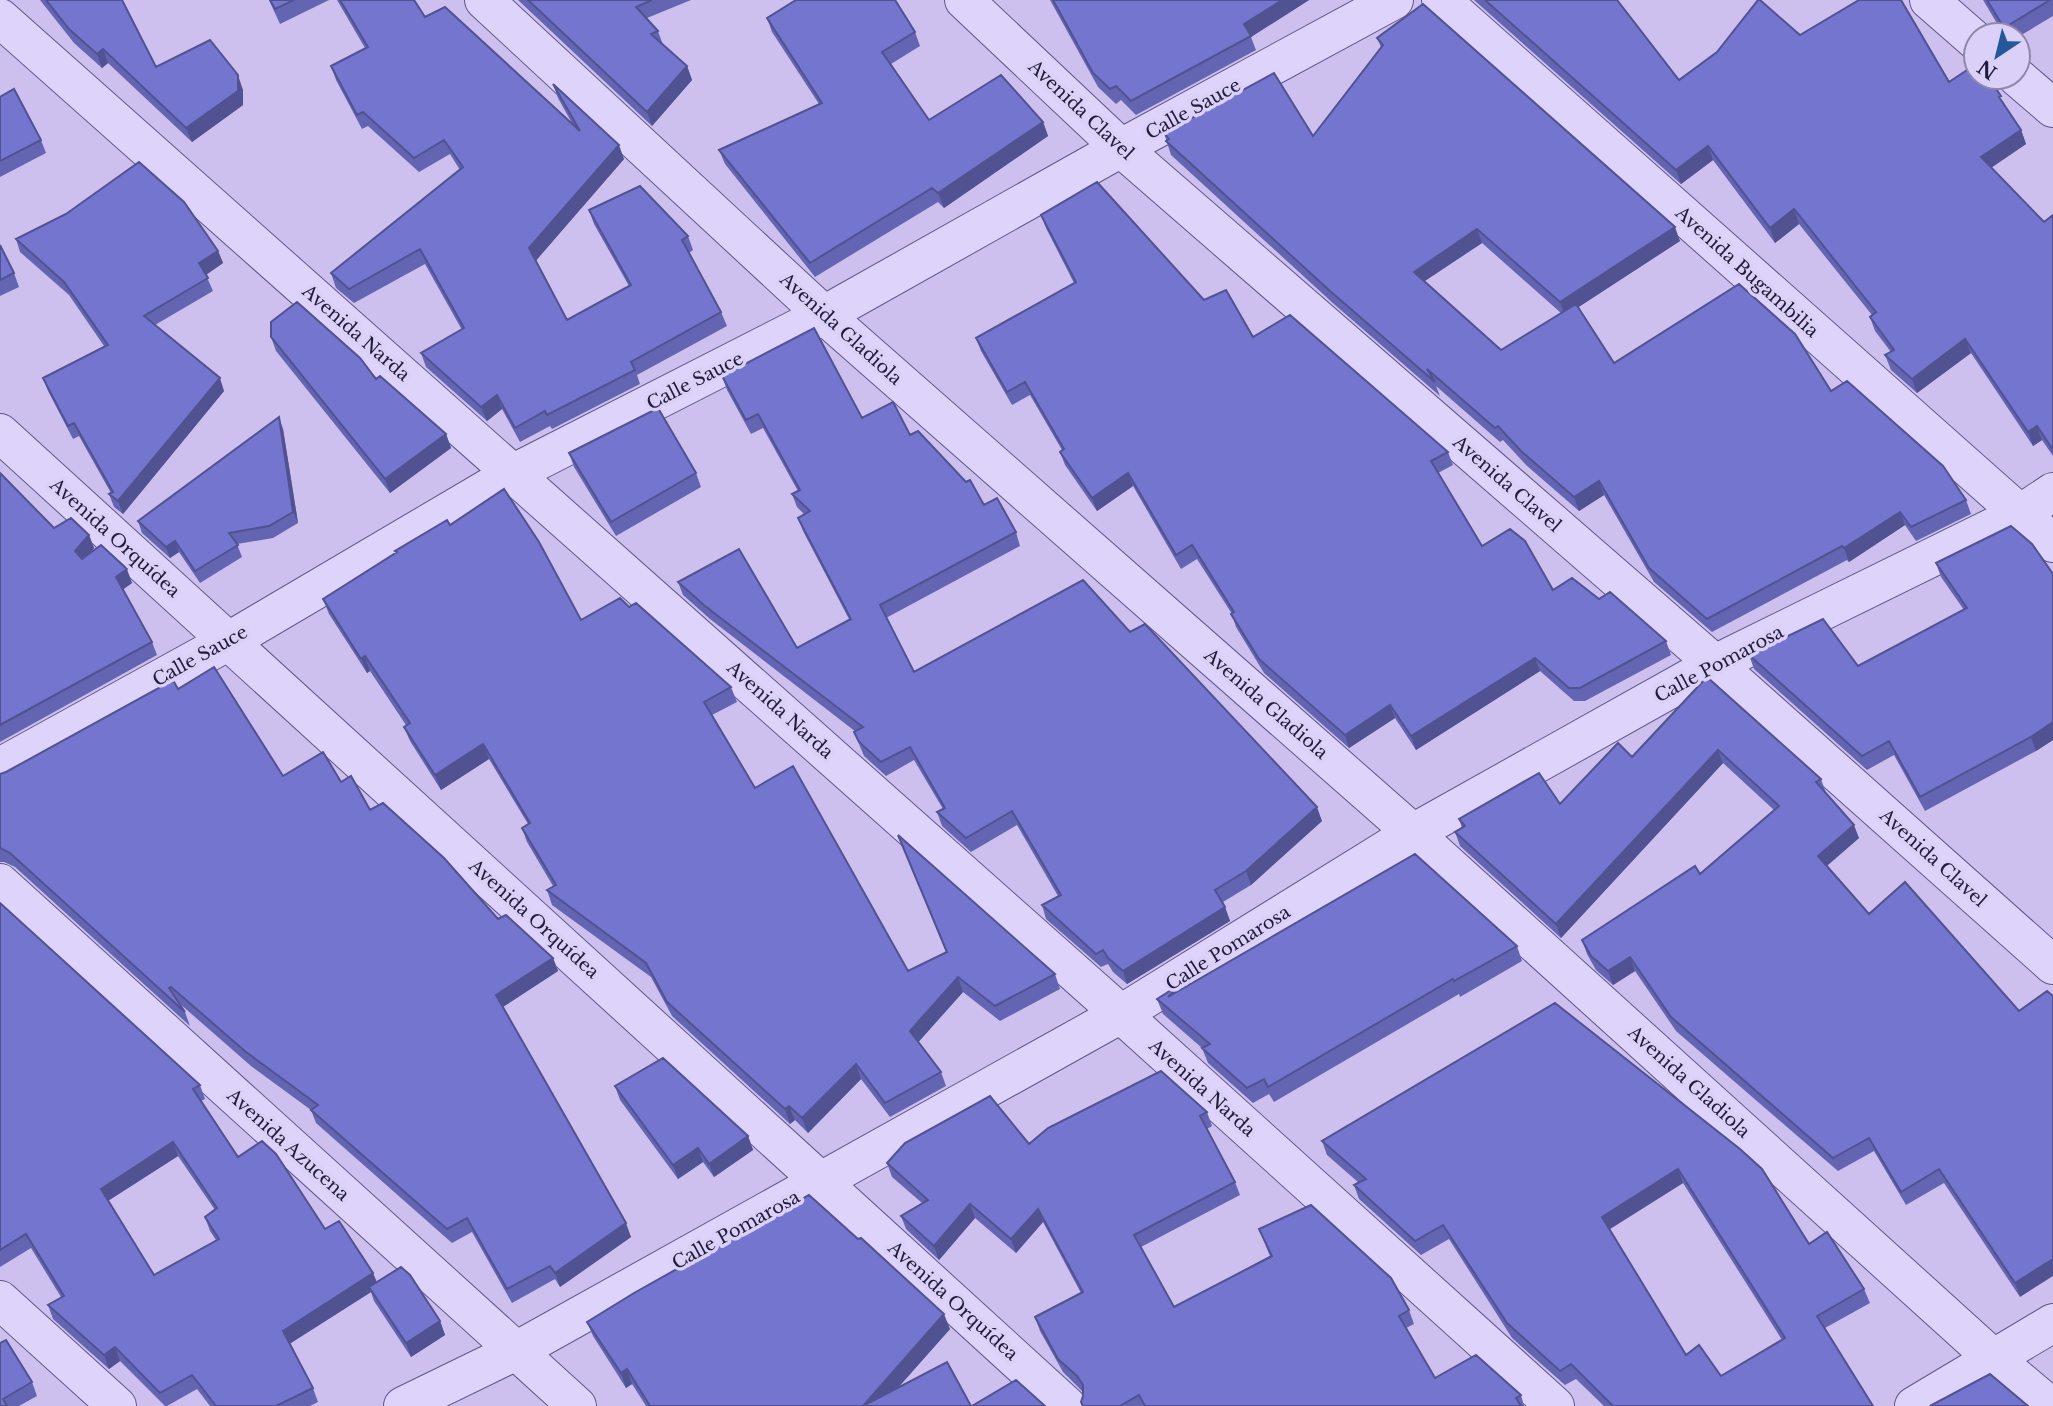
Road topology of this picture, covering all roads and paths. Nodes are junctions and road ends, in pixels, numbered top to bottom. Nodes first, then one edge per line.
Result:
1 (484, 0) edge
2 (964, 0) edge
3 (1394, 0) edge
4 (1441, 0) edge
5 (1929, 0) edge
6 (0, 18) edge
7 (1962, 29) edge
8 (2032, 90) edge
9 (2053, 108) edge
10 (1121, 148) junction
11 (824, 315) junction
12 (0, 433) edge
13 (514, 473) junction
14 (2053, 492) edge
15 (2020, 514) junction
16 (2053, 543) edge
17 (229, 641) junction
18 (1715, 664) junction
19 (0, 767) edge
20 (1413, 832) junction
21 (0, 883) edge
22 (2053, 965) edge
23 (1121, 1014) junction
24 (822, 1182) junction
25 (0, 1300) edge
26 (2053, 1323) edge
27 (516, 1351) junction
28 (1993, 1357) junction
29 (117, 1406) edge
30 (403, 1406) edge
31 (577, 1406) edge
32 (1067, 1406) edge
33 (1555, 1406) edge
34 (1914, 1406) edge
35 (2050, 1406) edge

1 - 11 street, Avenida Gladiola
2 - 10 street, Avenida Clavel
3 - 10 street, Calle Sauce
4 - 15 street, Avenida Bugambilia
5 - 7 street
6 - 13 street, Avenida Narda
8 - 9 street
10 - 11 street, Calle Sauce
10 - 18 street, Avenida Clavel
11 - 13 street, Calle Sauce
11 - 20 street, Avenida Gladiola
12 - 17 street, Avenida Orquídea
13 - 17 street, Calle Sauce
13 - 23 street, Avenida Narda
14 - 15 street, Calle Pomarosa
15 - 16 street, Avenida Bugambilia
15 - 18 street, Calle Pomarosa
17 - 19 street, Calle Sauce
17 - 24 street, Avenida Orquídea
18 - 20 street, Calle Pomarosa
18 - 22 street, Avenida Clavel
20 - 23 street, Calle Pomarosa
20 - 28 street, Avenida Gladiola
21 - 27 street, Avenida Azucena
23 - 24 street, Calle Pomarosa
23 - 33 street, Avenida Narda
24 - 27 street, Calle Pomarosa
24 - 32 street, Avenida Orquídea
25 - 29 street
26 - 28 street
27 - 30 street, Calle Pomarosa
27 - 31 street, Avenida Azucena
28 - 34 street
28 - 35 street, Avenida Gladiola

